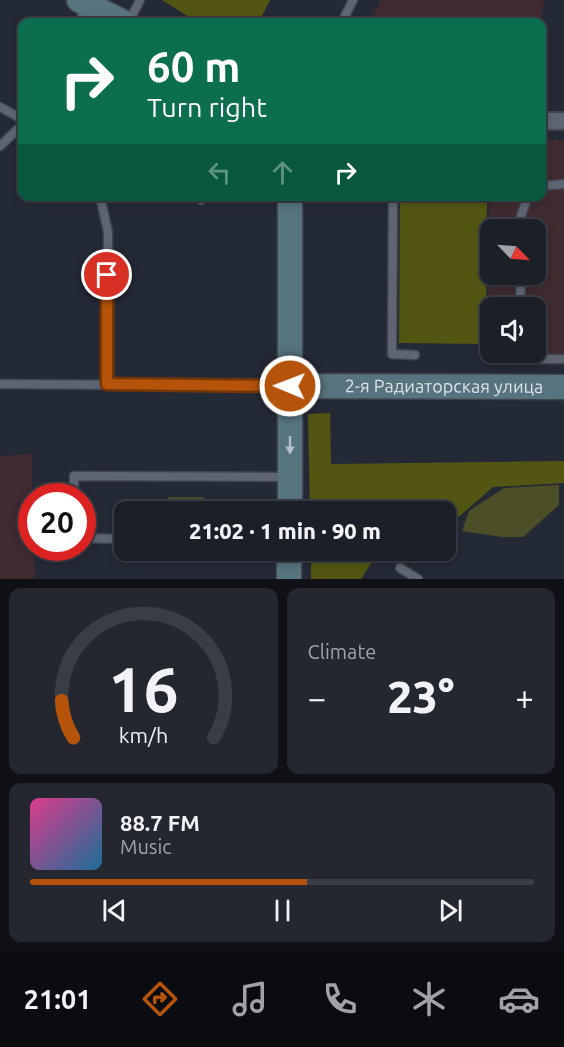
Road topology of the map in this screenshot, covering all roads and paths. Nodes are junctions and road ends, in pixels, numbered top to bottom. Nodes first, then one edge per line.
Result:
1 (140, 0) edge
2 (353, 0) edge
3 (82, 9) edge
4 (110, 18) edge
5 (131, 18) edge
6 (344, 18) edge
7 (0, 107) edge
8 (18, 117) edge
9 (546, 121) edge
10 (564, 121) edge
11 (18, 129) edge
12 (0, 146) edge
13 (564, 184) edge
14 (546, 186) edge
15 (101, 201) edge
16 (290, 201) edge
17 (393, 201) edge
18 (526, 201) edge
19 (521, 219) edge
20 (415, 355) dead end
21 (546, 358) edge
22 (564, 359) edge
23 (0, 384) edge
24 (107, 384) junction
25 (290, 386) junction
26 (564, 387) edge
27 (290, 477) junction
28 (74, 483) edge
29 (290, 501) edge
30 (96, 538) edge
31 (114, 538) edge
32 (289, 561) edge
33 (400, 568) dead end
34 (289, 579) edge
35 (418, 579) edge

1 - 5 lane
2 - 6 lane
3 - 4 street
7 - 8 lane
9 - 10 street
11 - 12 lane
13 - 14 lane
15 - 24 lane
16 - 25 street
17 - 20 lane
18 - 19 lane
21 - 22 lane
23 - 24 lane
24 - 25 lane
25 - 26 street, 2-я Радиаторская улица
25 -> 27 street
27 - 28 lane
27 - 29 street
30 - 31 lane
32 - 34 street
33 - 35 lane

